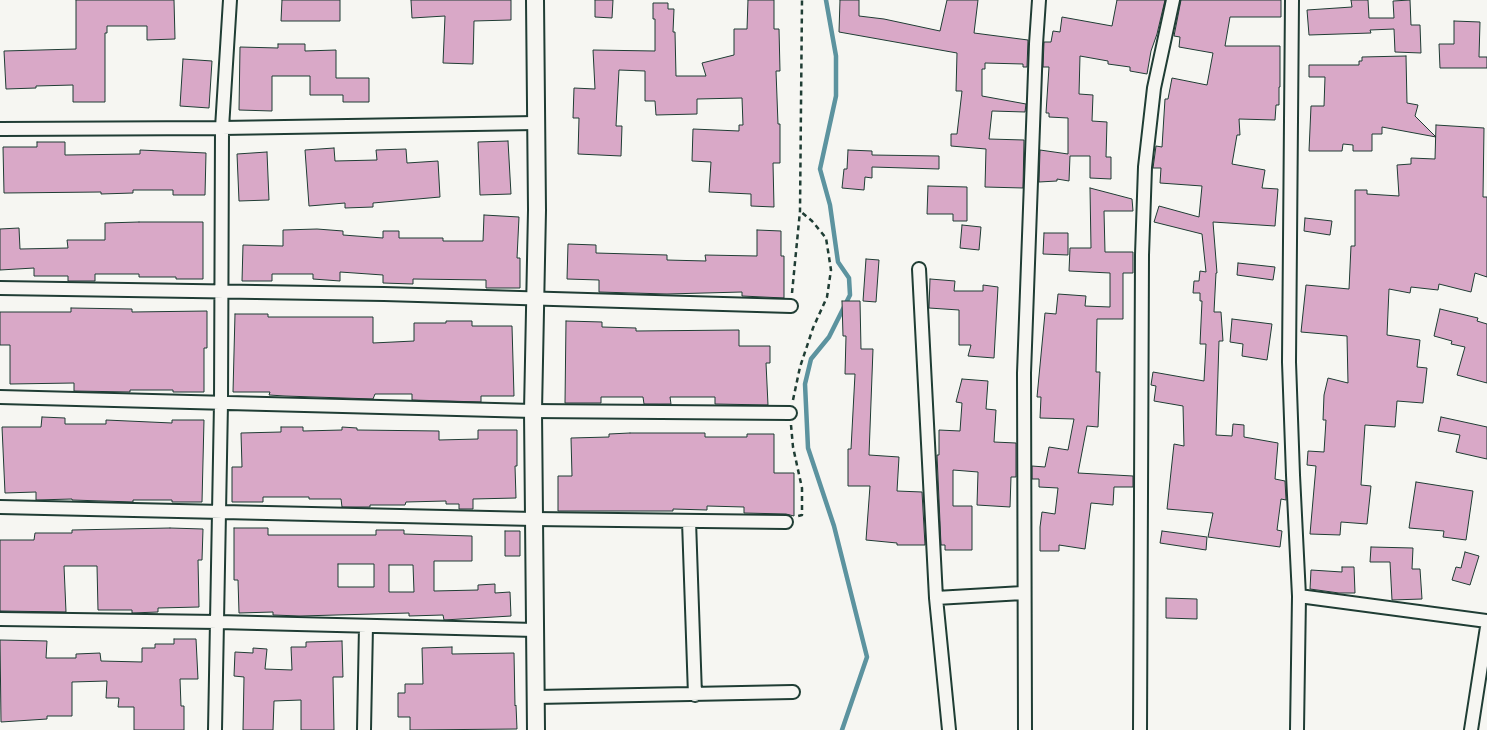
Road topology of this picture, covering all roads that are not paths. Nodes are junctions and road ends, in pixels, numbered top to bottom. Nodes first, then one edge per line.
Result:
1 (230, 0) edge
2 (535, 0) edge
3 (1039, 0) edge
4 (1173, 0) edge
5 (1292, 0) edge
6 (536, 123) junction
7 (222, 128) junction
8 (0, 129) edge
9 (919, 269) dead end
10 (0, 288) edge
11 (221, 291) junction
12 (535, 300) junction
13 (791, 306) road end
14 (0, 397) edge
15 (220, 403) junction
16 (533, 411) junction
17 (790, 413) road end
18 (0, 507) edge
19 (218, 511) junction
20 (534, 519) junction
21 (689, 521) junction
22 (786, 522) road end
23 (1023, 593) junction
24 (1299, 596) junction
25 (936, 598) junction
26 (0, 619) edge
27 (1487, 621) edge
28 (218, 622) junction
29 (366, 626) junction
30 (1487, 627) edge
31 (535, 630) junction
32 (793, 692) dead end
33 (695, 695) junction
34 (536, 697) junction
35 (215, 730) edge
36 (364, 730) edge
37 (536, 730) edge
38 (949, 730) edge
39 (1025, 730) edge
40 (1140, 730) edge
41 (1298, 730) edge
42 (1471, 730) edge

1 - 7 street
2 - 6 street
3 - 23 street
4 - 40 street
5 - 24 street
6 - 7 street
6 - 12 street
7 - 8 street
7 - 11 street
9 - 25 street
10 - 11 street
11 - 12 street
11 - 15 street
12 - 13 street
12 - 16 street
14 - 15 street
15 - 16 street
15 - 19 street
16 - 17 street
16 - 20 street
18 - 19 street
19 - 20 street
19 - 28 street
20 - 21 street
20 - 31 street
21 - 22 street
21 - 33 street
23 - 25 street
23 - 39 street
24 - 27 street
24 - 41 street
25 - 38 street
26 - 28 street
28 - 29 street
28 - 35 street
29 - 31 street
29 - 36 street
30 - 42 street
31 - 34 street
32 - 33 street
33 - 34 street
34 - 37 street

